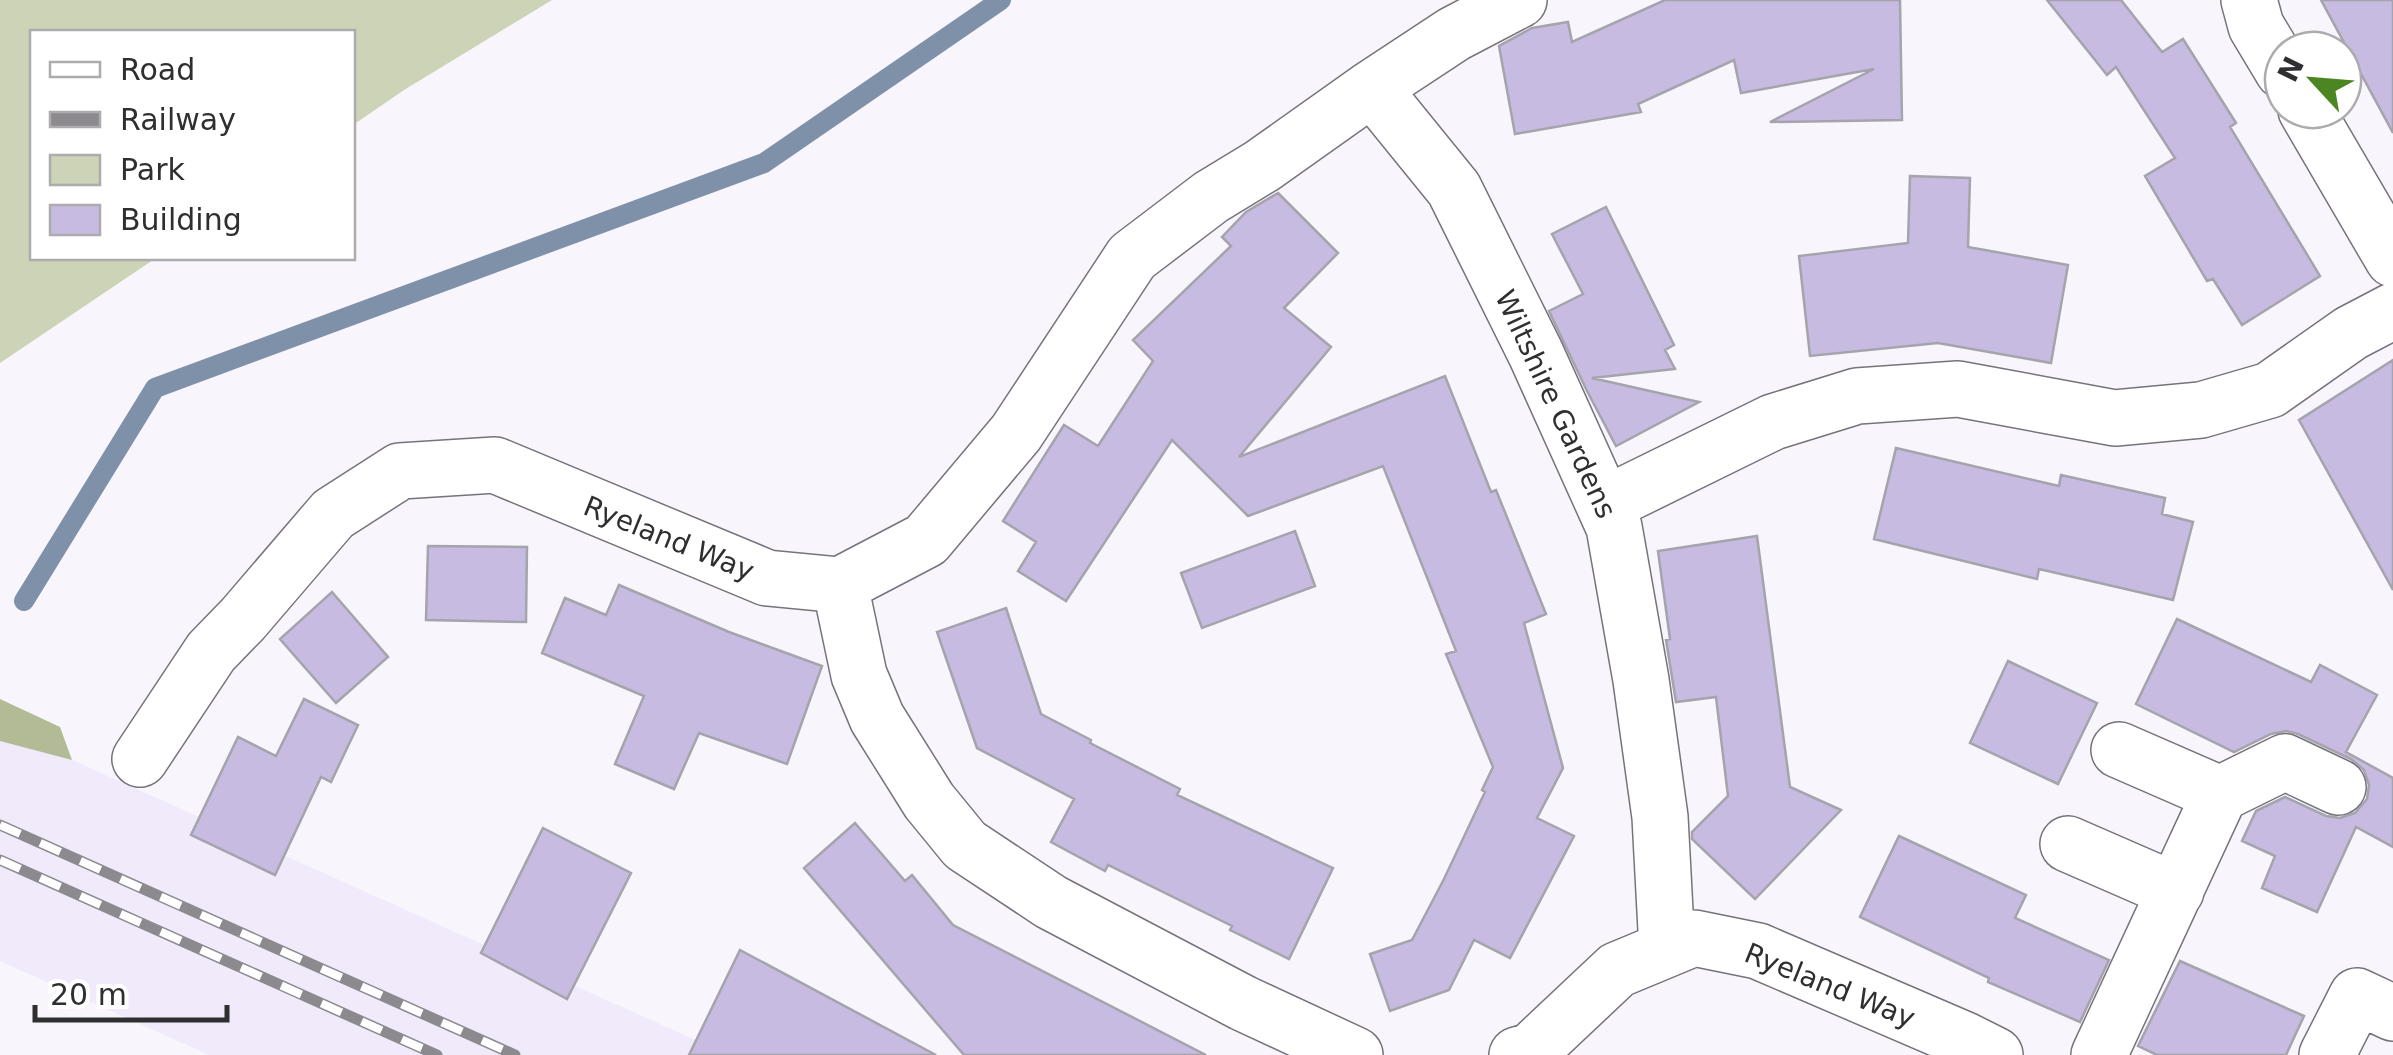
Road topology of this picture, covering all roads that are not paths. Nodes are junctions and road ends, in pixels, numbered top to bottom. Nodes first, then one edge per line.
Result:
1 (1520, 0) edge
2 (2249, 0) edge
3 (2263, 38) edge
4 (1372, 88) junction
5 (2318, 130) edge
6 (2393, 259) edge
7 (2393, 311) edge
8 (1604, 505) junction
9 (840, 585) junction
10 (2118, 750) dead end
11 (140, 758) dead end
12 (2338, 787) dead end
13 (2220, 794) junction
14 (2068, 844) dead end
15 (2176, 891) junction
16 (1667, 950) junction
17 (2393, 1014) edge
18 (1355, 1055) edge
19 (1517, 1055) edge
20 (1995, 1055) edge
21 (2099, 1055) edge
22 (2327, 1055) edge

1 - 4 street
2 - 3 street
4 - 8 street, Wiltshire Gardens
4 - 9 street
5 - 6 street
7 - 8 street
8 - 16 street, Wiltshire Gardens
9 - 11 street, Ryeland Way
9 - 18 street
10 - 13 street
12 - 13 street
13 - 15 street
14 - 15 street
15 - 21 street
16 - 19 street, Ryeland Way
16 - 20 street, Ryeland Way
17 - 22 street

